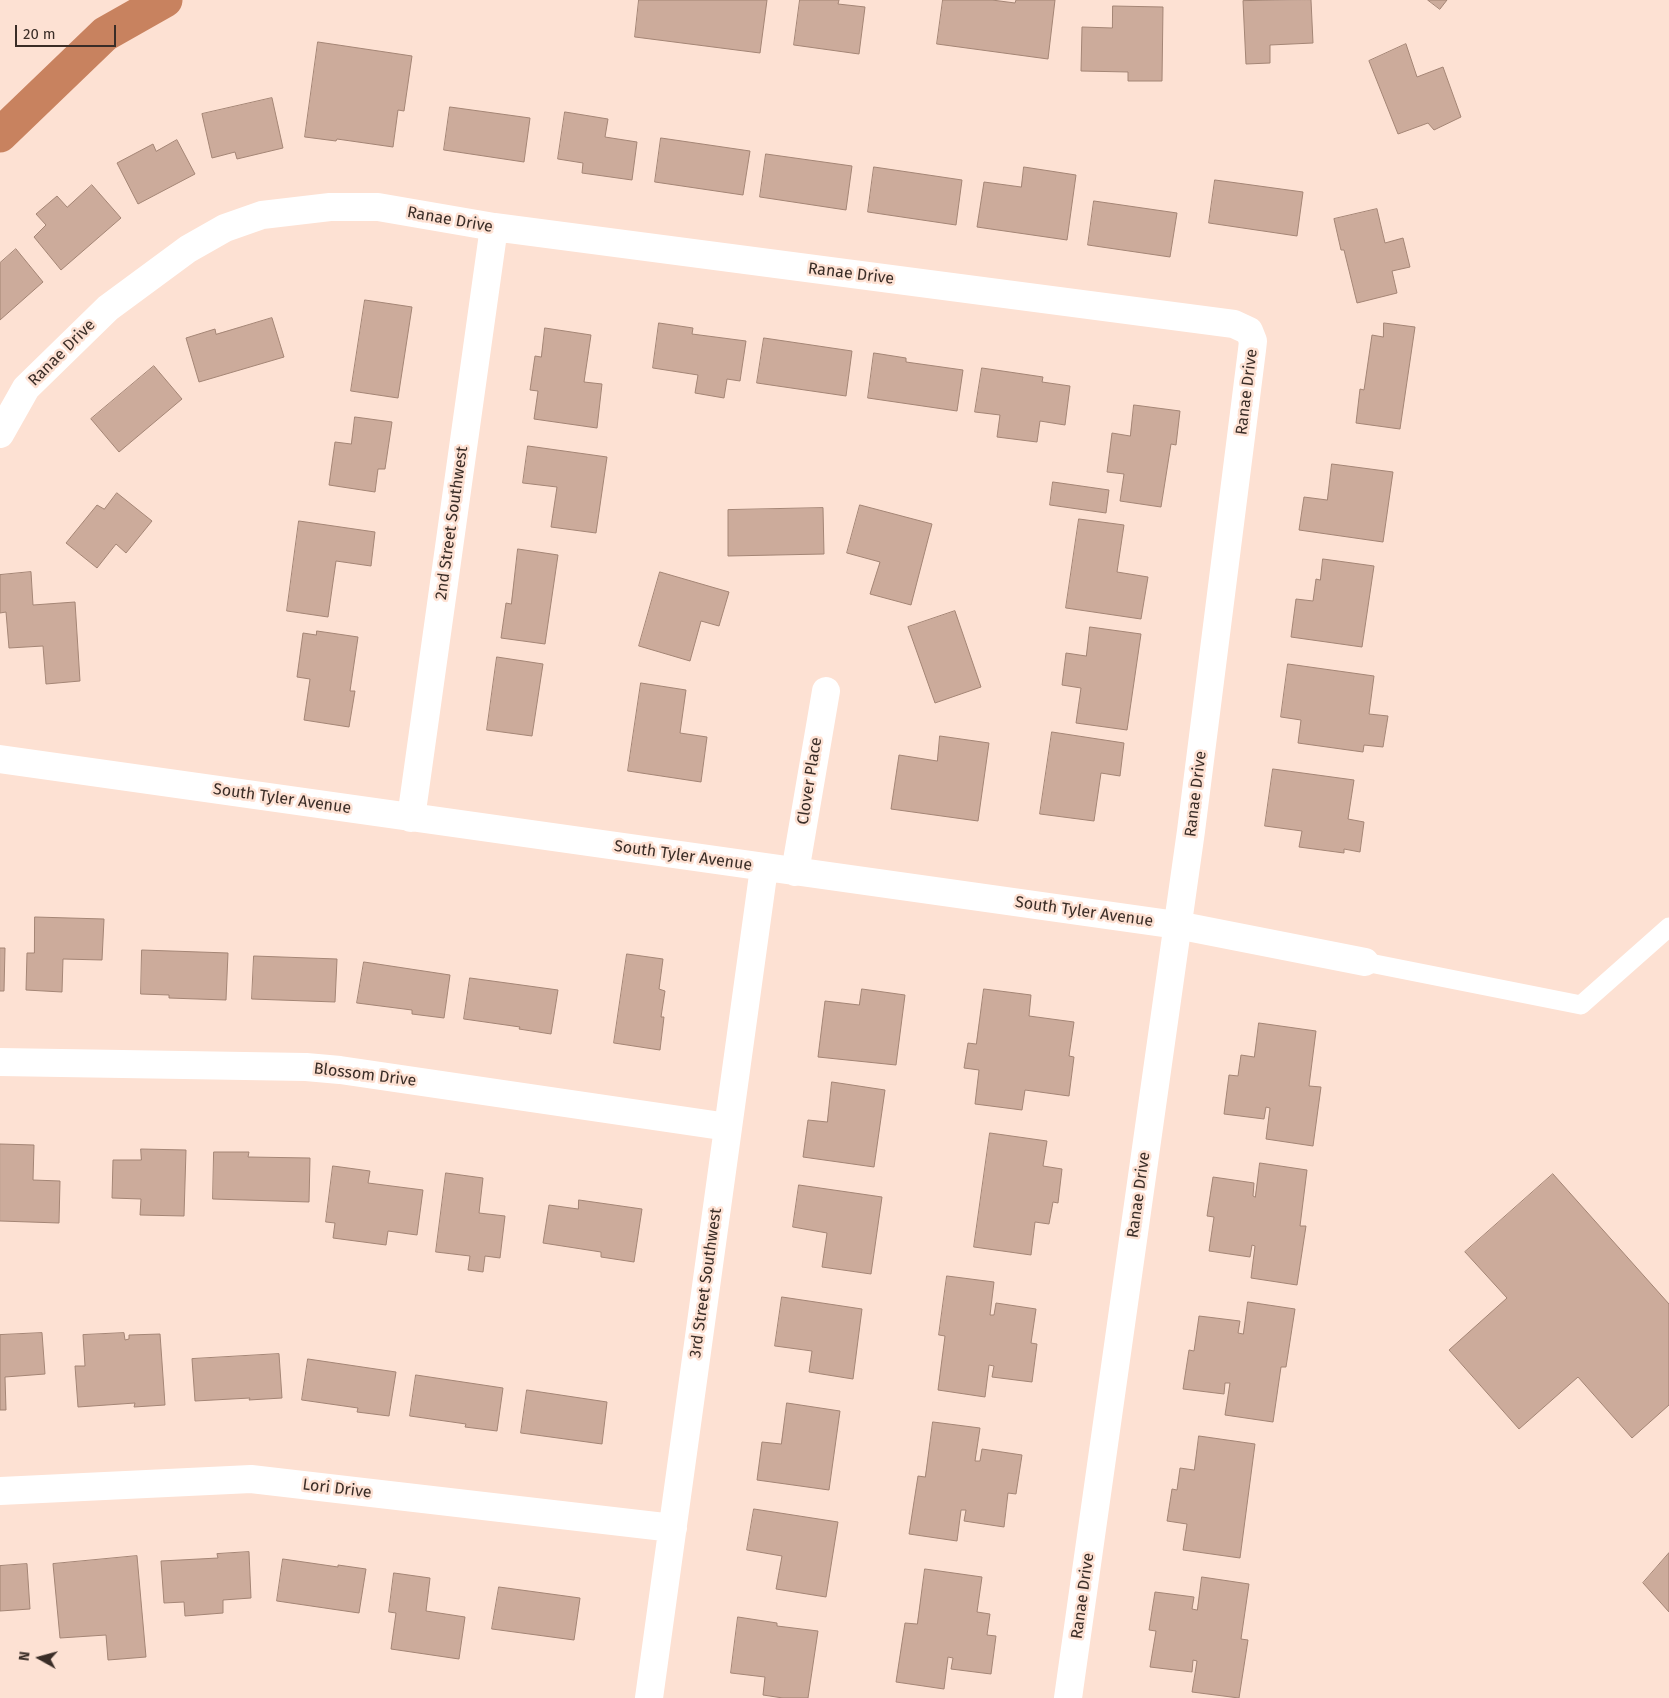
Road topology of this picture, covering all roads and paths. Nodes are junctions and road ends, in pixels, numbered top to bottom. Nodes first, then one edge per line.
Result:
1 (494, 227) junction
2 (0, 434) edge
3 (826, 691) dead end
4 (0, 758) edge
5 (411, 818) junction
6 (764, 868) junction
7 (795, 872) junction
8 (1177, 925) junction
9 (1669, 927) edge
10 (1365, 962) joint
11 (0, 1062) edge
12 (728, 1127) junction
13 (0, 1491) edge
14 (673, 1528) junction
15 (649, 1698) edge
16 (1068, 1698) edge

1 - 2 street, Ranae Drive
1 - 5 street, 2nd Street Southwest
1 - 8 street, Ranae Drive
3 - 7 street, Clover Place
4 - 5 street, South Tyler Avenue
5 - 6 street, South Tyler Avenue
6 - 7 street, South Tyler Avenue
6 - 12 street, 3rd Street Southwest
7 - 8 street, South Tyler Avenue
8 - 10 street, South Tyler Avenue
8 - 16 street, Ranae Drive
9 - 10 lane
11 - 12 street, Blossom Drive
12 - 14 street, 3rd Street Southwest
13 - 14 street, Lori Drive
14 - 15 street, 3rd Street Southwest

